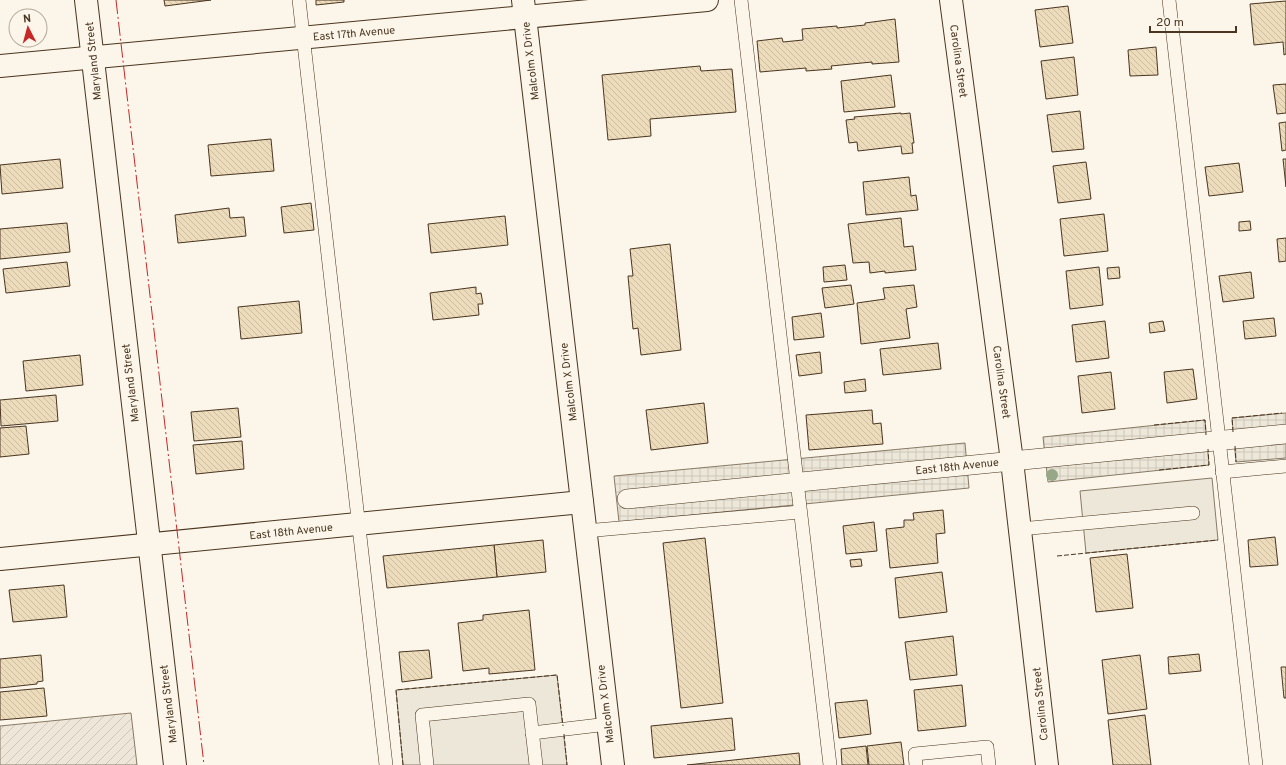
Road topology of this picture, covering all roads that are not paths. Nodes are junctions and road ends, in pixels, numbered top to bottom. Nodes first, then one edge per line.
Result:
1 (86, 0) edge
2 (299, 0) edge
3 (707, 0) edge
4 (741, 0) edge
5 (951, 0) edge
6 (1169, 0) edge
7 (524, 9) edge
8 (303, 38) junction
9 (92, 58) junction
10 (0, 66) edge
11 (1286, 434) edge
12 (1218, 441) junction
13 (1012, 460) junction
14 (1286, 466) edge
15 (1222, 472) junction
16 (797, 482) junction
17 (627, 499) dead end
18 (582, 502) junction
19 (800, 512) junction
20 (1193, 513) dead end
21 (360, 524) junction
22 (1020, 529) junction
23 (585, 531) junction
24 (149, 544) junction
25 (0, 559) edge
26 (608, 724) junction
27 (532, 733) junction
28 (175, 765) edge
29 (386, 765) edge
30 (427, 765) edge
31 (536, 765) edge
32 (612, 765) edge
33 (830, 765) edge
34 (916, 765) edge
35 (989, 765) edge
36 (1046, 765) edge
37 (1256, 765) edge

1 - 9 street, Maryland Street
2 - 8 lane
3 - 7 street, East 17th Avenue
4 - 16 lane
5 - 13 street, Carolina Street
6 - 12 lane
7 - 8 street, East 17th Avenue
7 - 18 street, Malcolm X Drive
8 - 9 street, East 17th Avenue
8 - 21 lane
9 - 10 street, East 17th Avenue
9 - 24 street, Maryland Street
11 - 12 street, East 18th Avenue
12 - 13 street, East 18th Avenue
12 - 15 lane
13 - 16 street, East 18th Avenue
13 - 22 street, Carolina Street
14 - 15 lane
15 - 37 lane
16 - 17 street, East 18th Avenue
16 - 19 lane
18 - 21 street, East 18th Avenue
18 - 23 street, Malcolm X Drive
19 - 23 lane
19 - 33 lane
20 - 22 lane
21 - 24 street, East 18th Avenue
21 - 29 lane
22 - 36 street, Carolina Street
23 - 26 street, Malcolm X Drive
24 - 25 street, East 18th Avenue
24 - 28 street, Maryland Street
26 - 27 lane
26 - 32 street, Malcolm X Drive
27 - 30 lane
27 - 31 lane
34 - 35 lane

